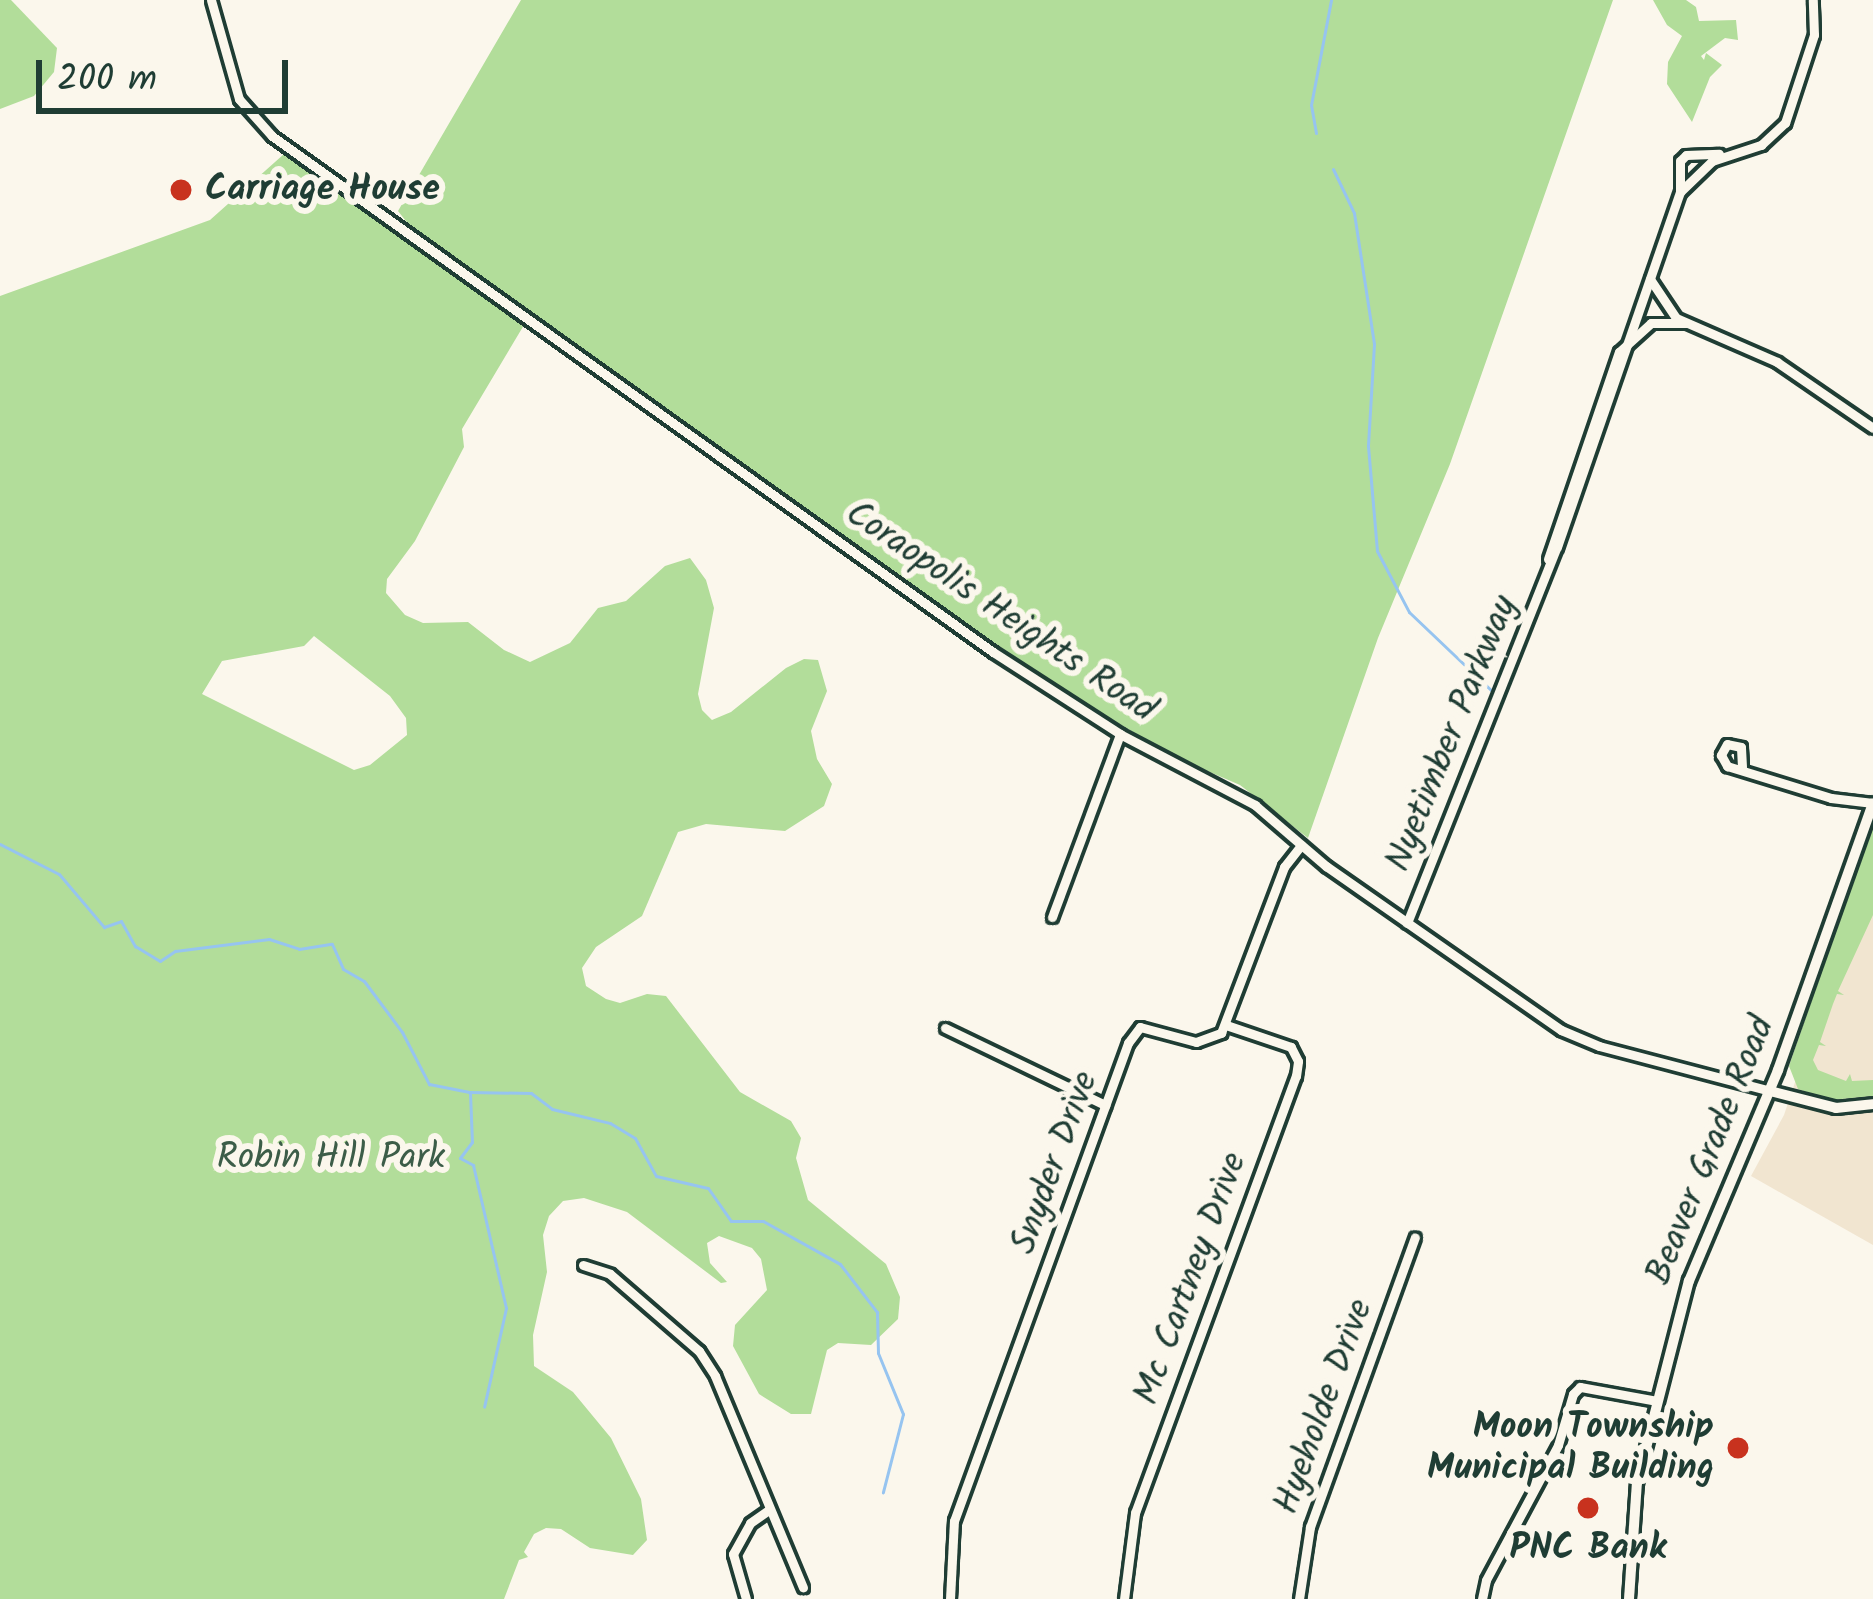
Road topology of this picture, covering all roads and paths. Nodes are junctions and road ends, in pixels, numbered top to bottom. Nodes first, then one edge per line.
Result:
1 (212, 0) edge
2 (1813, 0) edge
3 (1725, 154) junction
4 (1680, 192) junction
5 (1650, 279) junction
6 (1686, 323) junction
7 (1627, 341) junction
8 (1873, 428) edge
9 (1120, 734) junction
10 (1742, 767) dead end
11 (1873, 803) edge
12 (1301, 845) junction
13 (1052, 917) dead end
14 (1407, 923) junction
15 (1226, 1025) junction
16 (945, 1028) dead end
17 (1770, 1091) junction
18 (1873, 1104) edge
19 (1106, 1105) junction
20 (1415, 1237) dead end
21 (583, 1264) dead end
22 (1657, 1401) junction
23 (770, 1509) junction
24 (803, 1587) dead end
25 (746, 1599) edge
26 (950, 1599) edge
27 (1124, 1599) edge
28 (1299, 1599) edge
29 (1482, 1599) edge
30 (1629, 1599) edge

1 - 9 street, Coraopolis Heights Road
2 - 3 street
3 - 4 street
3 - 4 street
4 - 5 street, Nyetimber Parkway
5 - 6 street
5 - 7 street, Nyetimber Parkway
6 - 7 street
6 - 8 street
7 - 14 street, Nyetimber Parkway
9 - 12 street, Coraopolis Heights Road
9 - 13 street
10 - 11 street
11 - 17 main road, Beaver Grade Road
12 - 14 street, Coraopolis Heights Road
12 - 15 street
14 - 17 street, Coraopolis Heights Road
15 - 19 street, Snyder Drive
15 - 27 street, Mc Cartney Drive
16 - 19 street
17 - 18 main road, Coraopolis Heights Road
17 - 22 main road, Beaver Grade Road
19 - 26 street, Snyder Drive
20 - 28 street, Hyeholde Drive
21 - 23 street
22 - 29 street
22 - 30 main road, Beaver Grade Road
23 - 24 street
23 - 25 street

